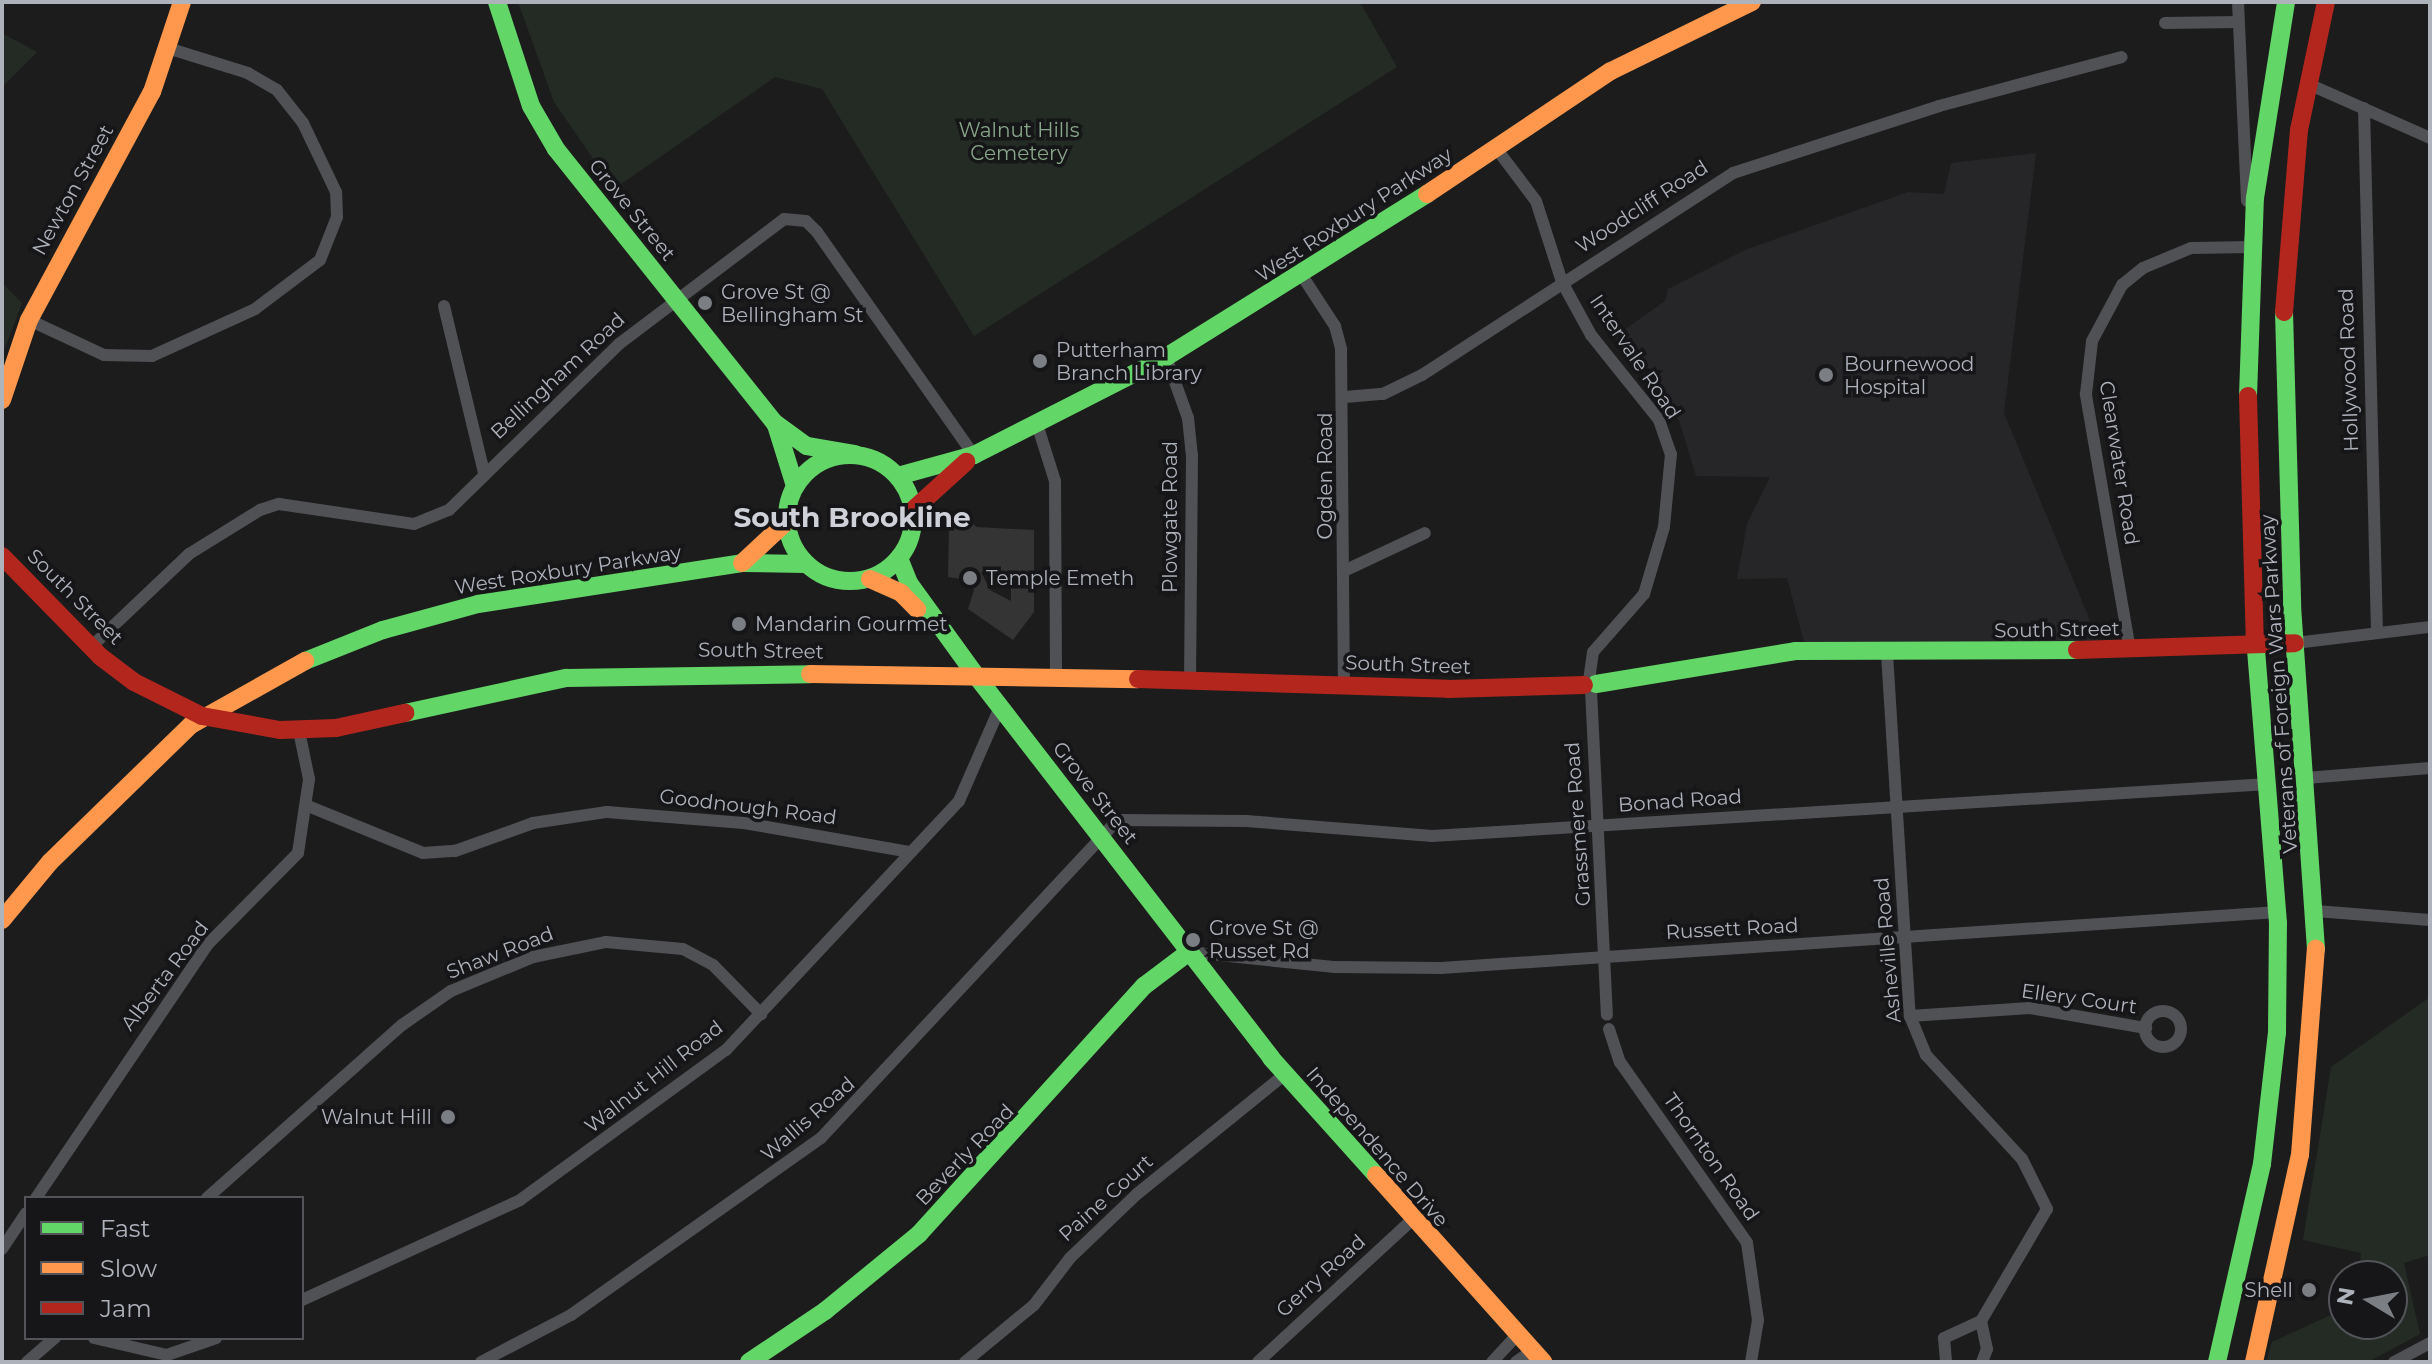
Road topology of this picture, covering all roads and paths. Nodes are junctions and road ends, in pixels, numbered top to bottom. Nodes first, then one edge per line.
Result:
1 (182, 2) edge
2 (497, 2) edge
3 (1752, 2) edge
4 (2238, 2) edge
5 (2286, 2) edge
6 (2326, 2) edge
7 (2238, 22) junction
8 (2165, 23) dead end
9 (171, 49) junction
10 (2122, 57) dead end
11 (2306, 83) junction
12 (2364, 108) junction
13 (2430, 138) edge
14 (1496, 148) junction
15 (2251, 247) junction
16 (1303, 277) junction
17 (1562, 282) junction
18 (675, 300) junction
19 (444, 306) dead end
20 (29, 320) junction
21 (1166, 357) junction
22 (1345, 397) junction
23 (2, 400) edge
24 (775, 423) junction
25 (1037, 424) junction
26 (855, 454) junction
27 (974, 455) junction
28 (484, 473) junction
29 (898, 476) junction
30 (795, 486) junction
31 (913, 510) junction
32 (786, 522) junction
33 (1425, 533) dead end
34 (2, 556) edge
35 (899, 558) junction
36 (742, 563) junction
37 (806, 564) junction
38 (1346, 570) junction
39 (870, 579) junction
40 (2430, 627) edge
41 (2377, 631) junction
42 (2295, 643) junction
43 (91, 647) junction
44 (2257, 647) junction
45 (2130, 650) junction
46 (1887, 654) junction
47 (972, 670) junction
48 (1056, 677) junction
49 (1190, 681) junction
50 (1590, 685) junction
51 (1344, 686) junction
52 (1000, 707) junction
53 (202, 716) junction
54 (299, 731) junction
55 (2430, 768) edge
56 (2306, 778) junction
57 (2268, 784) junction
58 (308, 806) junction
59 (1897, 807) junction
60 (1597, 828) junction
61 (1100, 835) junction
62 (910, 852) junction
63 (50, 862) junction
64 (2, 903) edge
65 (2316, 911) junction
66 (2278, 912) junction
67 (2, 920) edge
68 (2430, 920) edge
69 (1907, 937) junction
70 (1189, 952) junction
71 (1603, 956) junction
72 (761, 1014) junction
73 (1607, 1015) dead end
74 (1910, 1016) junction
75 (2146, 1028) dead end
76 (1609, 1029) dead end
77 (1285, 1074) junction
78 (37, 1196) edge
79 (209, 1196) edge
80 (24, 1216) edge
81 (1412, 1220) junction
82 (2, 1249) edge
83 (304, 1299) edge
84 (1981, 1321) junction
85 (1517, 1335) junction
86 (53, 1340) edge
87 (103, 1340) edge
88 (210, 1340) edge
89 (2430, 1343) edge
90 (1537, 1356) edge
91 (27, 1362) edge
92 (481, 1362) edge
93 (749, 1362) edge
94 (965, 1362) edge
95 (1258, 1362) edge
96 (1492, 1362) edge
97 (1516, 1362) edge
98 (1751, 1362) edge
99 (1946, 1362) edge
100 (1982, 1362) edge
101 (2217, 1362) edge
102 (2254, 1362) edge
103 (2394, 1362) edge

1 - 9 main road, Newton Street
2 - 18 main road, Grove Street
3 - 14 main road, West Roxbury Parkway
4 - 7 street, Veterans of Foreign Wars Parkway
5 - 15 main road, Veterans of Foreign Wars Parkway
6 - 11 main road, Veterans of Foreign Wars Parkway
7 - 8 street
7 - 15 street, Veterans of Foreign Wars Parkway
9 - 20 main road, Newton Street
9 - 20 street
10 - 17 street, Woodcliff Road
11 - 12 street
11 - 42 main road, Veterans of Foreign Wars Parkway
12 - 13 street
12 - 41 street, Hollywood Road
14 - 16 main road, West Roxbury Parkway
14 - 17 street, Intervale Road
15 - 44 main road, Veterans of Foreign Wars Parkway
15 - 45 street, Clearwater Road
16 - 21 main road, West Roxbury Parkway
16 - 22 street, Ogden Road
17 - 22 street, Woodcliff Road
17 - 50 street, Intervale Road
18 - 24 main road, Grove Street
18 - 27 street, Bellingham Road
18 - 28 street, Bellingham Road
19 - 28 street
20 - 23 main road, Newton Street
21 - 25 main road, West Roxbury Parkway
21 - 49 street, Plowgate Road
22 - 38 street, Ogden Road
24 - 26 main road, Grove Street
24 - 30 main road, Grove Street
25 - 27 main road, West Roxbury Parkway
25 - 48 street
26 - 29 main road
26 - 30 main road
27 - 29 main road, West Roxbury Parkway
27 - 31 main road, West Roxbury Parkway
28 - 43 street, Bellingham Road
29 - 31 main road
30 - 32 main road
31 - 35 main road
32 - 36 main road
32 - 37 main road
33 - 38 street
34 - 43 main road, South Street
35 - 39 main road
35 - 47 main road, Grove Street
36 - 37 main road, West Roxbury Parkway
36 - 53 main road, West Roxbury Parkway
37 - 39 main road
38 - 51 street, Ogden Road
39 - 47 main road, Grove Street
40 - 41 street, South Street
41 - 42 street, South Street
42 - 44 main road, South Street
42 - 56 main road, Veterans of Foreign Wars Parkway
43 - 53 main road, South Street
44 - 45 main road, South Street
44 - 57 main road, Veterans of Foreign Wars Parkway
45 - 46 main road, South Street
46 - 50 main road, South Street
46 - 59 street, Asheville Road
47 - 48 main road, South Street
47 - 52 main road, Grove Street
47 - 54 main road, South Street
48 - 49 main road, South Street
49 - 51 main road, South Street
50 - 51 main road, South Street
50 - 60 street, Grassmere Road
52 - 61 main road, Grove Street
52 - 62 street, Walnut Hill Road
53 - 54 main road, South Street
53 - 63 main road, West Roxbury Parkway
54 - 58 street, Alberta Road
55 - 56 street
56 - 65 main road, Veterans of Foreign Wars Parkway
57 - 59 street, Bonad Road
57 - 66 main road, Veterans of Foreign Wars Parkway
58 - 62 street, Goodnough Road
58 - 78 street, Alberta Road
59 - 60 street, Bonad Road
59 - 69 street, Asheville Road
60 - 61 street, Bonad Road
60 - 71 street, Grassmere Road
61 - 70 main road, Grove Street
61 - 92 street, Wallis Road
62 - 72 street, Walnut Hill Road
63 - 64 main road, West Roxbury Parkway
63 - 67 main road, West Roxbury Parkway
65 - 68 street
65 - 102 main road, Veterans of Foreign Wars Parkway
66 - 69 street, Russett Road
66 - 101 main road, Veterans of Foreign Wars Parkway
69 - 71 street, Russett Road
69 - 74 street, Asheville Road
70 - 71 street, Russett Road
70 - 77 main road, Independence Drive
70 - 93 main road, Beverly Road
71 - 73 street
72 - 79 street, Shaw Road
72 - 83 street, Walnut Hill Road
74 - 75 street, Ellery Court
74 - 84 street, Asheville Road
76 - 98 street, Thornton Road
77 - 81 main road, Independence Drive
77 - 94 street, Paine Court
80 - 82 street
81 - 85 main road, Independence Drive
81 - 95 street, Gerry Road
84 - 99 street
84 - 100 street
85 - 90 main road, Independence Drive
85 - 96 street
86 - 91 street
87 - 88 street
89 - 103 street
90 - 97 street

